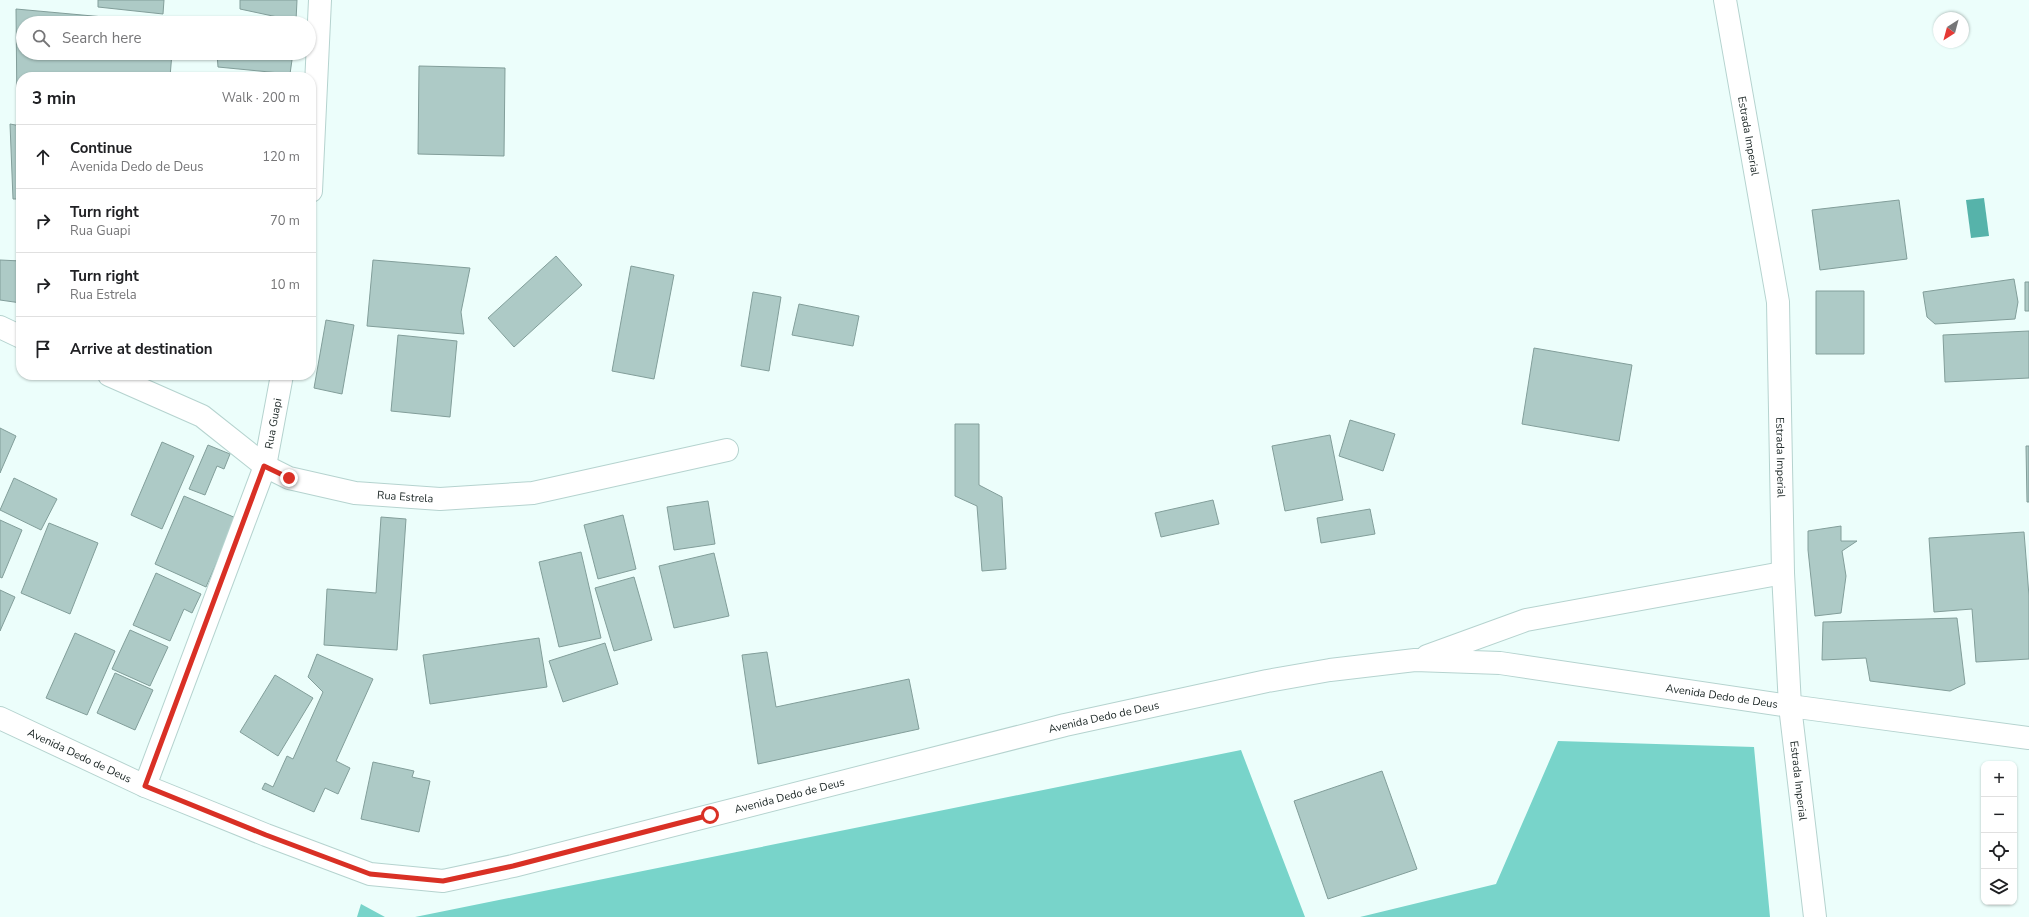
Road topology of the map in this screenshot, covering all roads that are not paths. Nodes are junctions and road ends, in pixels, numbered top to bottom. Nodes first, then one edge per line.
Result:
1 (320, 0) edge
2 (1725, 0) edge
3 (316, 85) edge
4 (0, 327) edge
5 (16, 335) edge
6 (120, 380) edge
7 (281, 380) edge
8 (727, 450) dead end
9 (264, 466) junction
10 (1783, 573) junction
11 (1415, 660) junction
12 (1790, 706) junction
13 (0, 718) edge
14 (2029, 738) edge
15 (145, 786) junction
16 (1815, 917) edge

1 - 3 street
2 - 10 street, Estrada Imperial
4 - 5 street
6 - 9 street, Rua Estrela
7 - 9 street, Rua Guapi
8 - 9 street, Rua Estrela
9 - 15 street, Rua Guapi
10 - 11 street, Avenida Dedo de Deus
10 - 12 street, Estrada Imperial
11 - 12 street, Avenida Dedo de Deus
11 - 15 street, Avenida Dedo de Deus
12 - 14 street, Avenida Dedo de Deus
12 - 16 street, Estrada Imperial
13 - 15 street, Avenida Dedo de Deus

